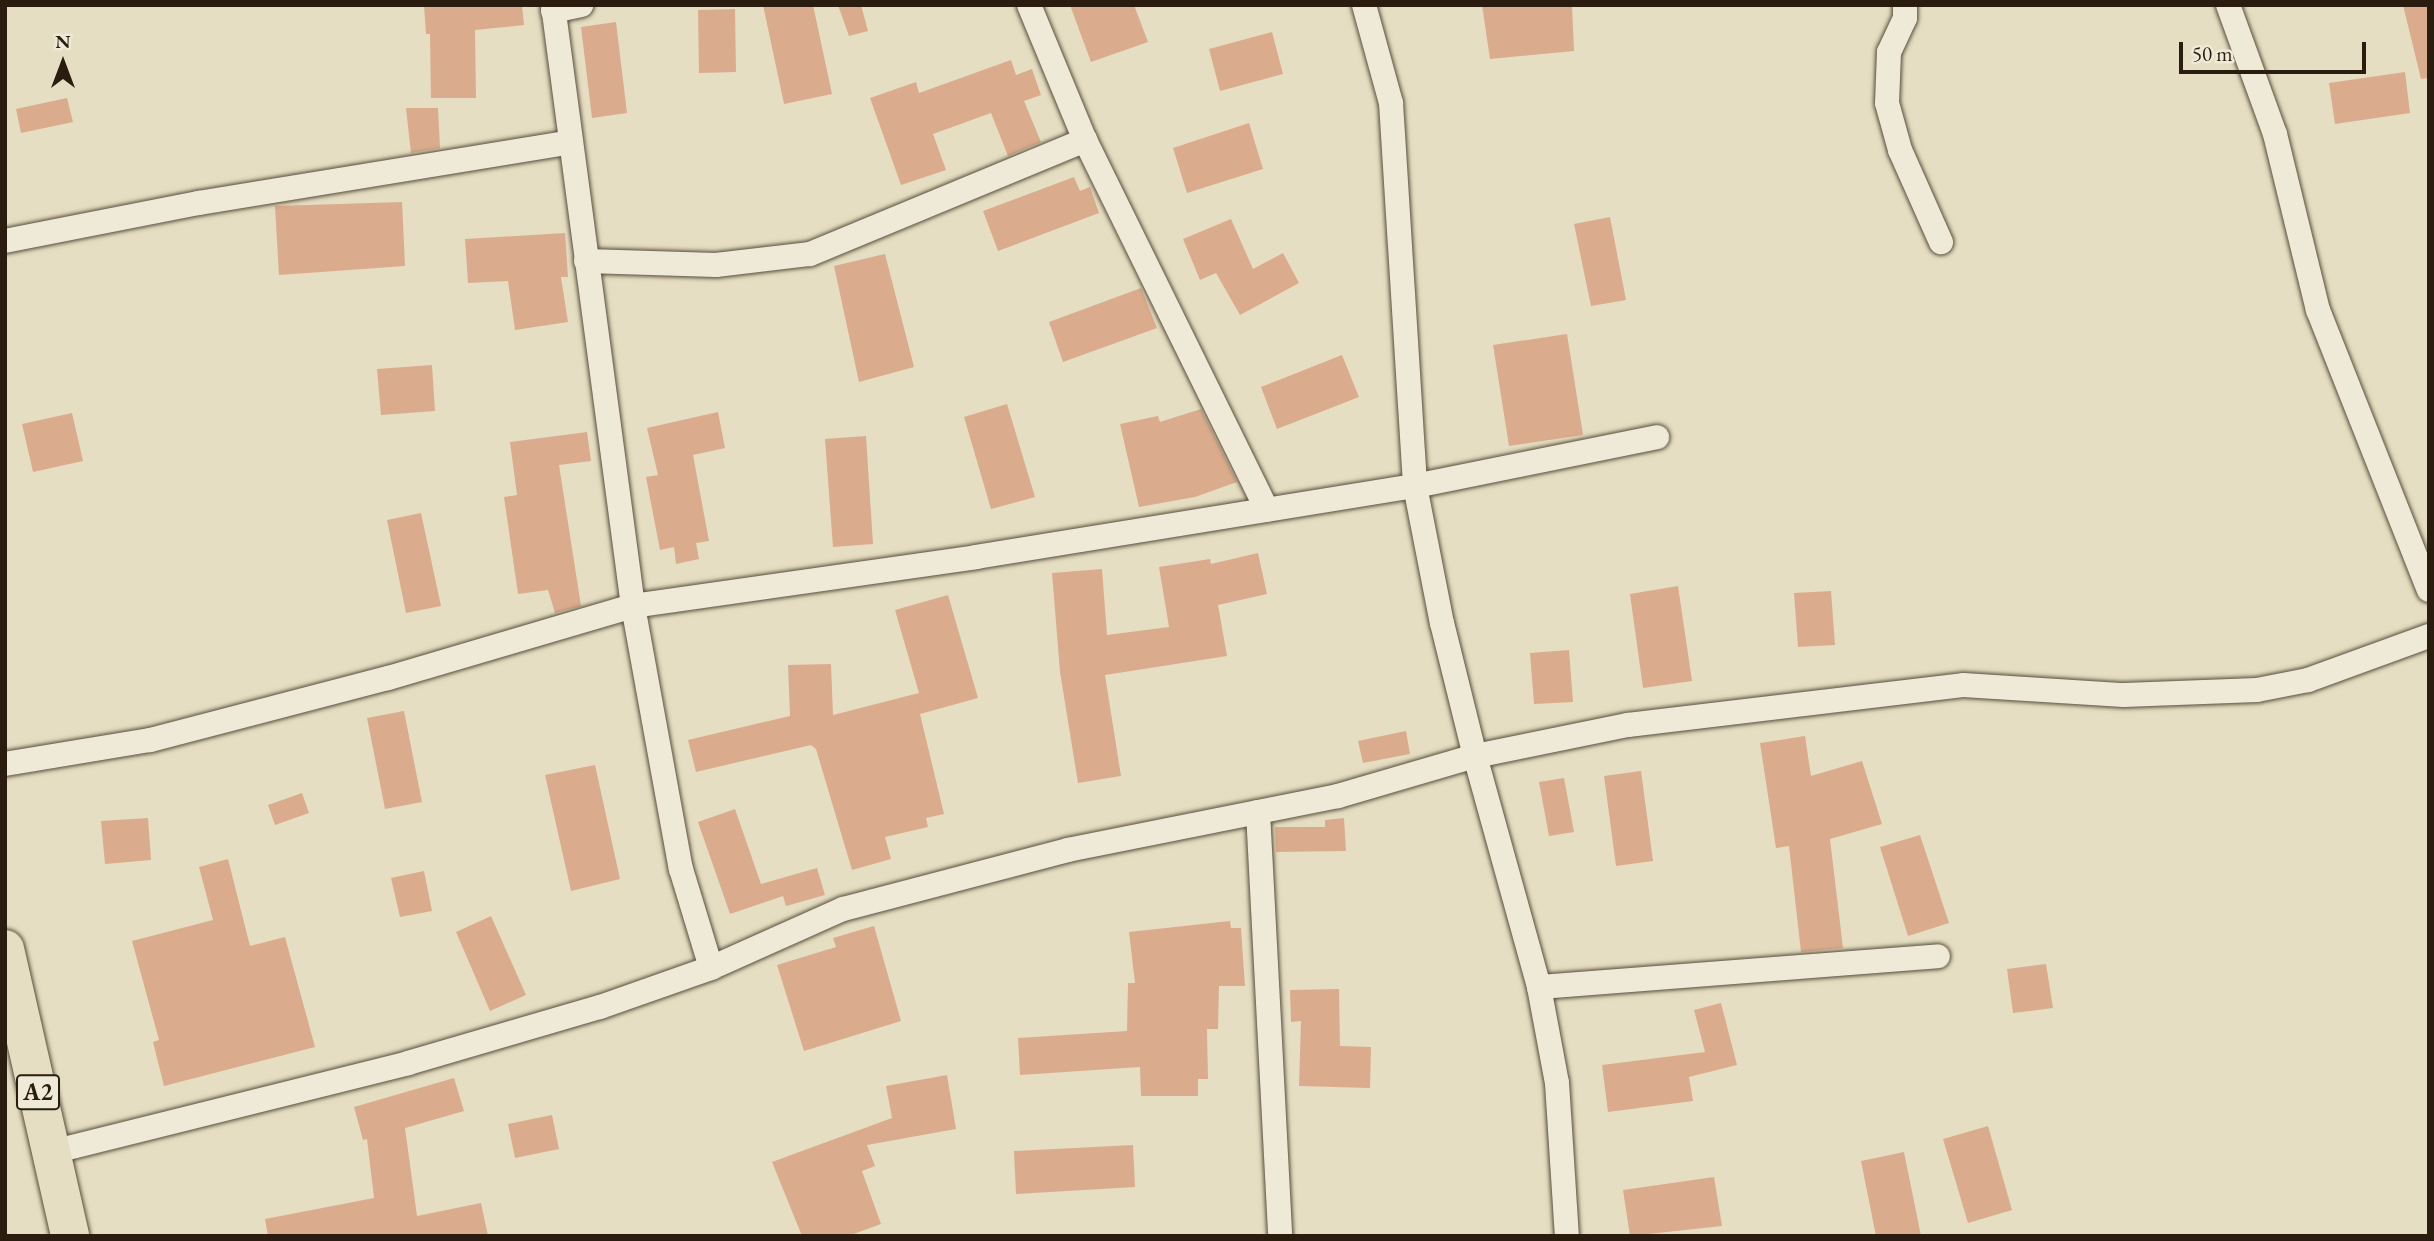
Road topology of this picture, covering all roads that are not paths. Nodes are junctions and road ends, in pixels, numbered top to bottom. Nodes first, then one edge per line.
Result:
1 (580, 5) edge
2 (1029, 5) edge
3 (1364, 5) edge
4 (1905, 5) edge
5 (2228, 5) edge
6 (553, 8) edge
7 (1085, 140) junction
8 (569, 142) junction
9 (5, 242) edge
10 (1941, 242) dead end
11 (586, 261) junction
12 (1657, 437) dead end
13 (1415, 486) junction
14 (1267, 510) junction
15 (2429, 590) edge
16 (633, 606) junction
17 (2429, 636) edge
18 (1475, 756) junction
19 (5, 764) edge
20 (1258, 812) junction
21 (5, 949) edge
22 (1937, 956) dead end
23 (711, 968) junction
24 (1539, 988) junction
25 (52, 1153) junction
26 (70, 1236) edge
27 (1280, 1236) edge
28 (1567, 1236) edge

1 - 6 street
2 - 7 street
3 - 13 street
4 - 10 street
5 - 15 street
6 - 8 street
7 - 11 street
7 - 14 street
8 - 9 street
8 - 11 street
11 - 16 street
12 - 13 street
13 - 14 street
13 - 18 street
14 - 16 street
16 - 19 street
16 - 23 street
17 - 18 street
18 - 20 street
18 - 24 street
20 - 23 street
20 - 27 street
21 - 25 highway, A2
22 - 24 street
23 - 25 street
24 - 28 street
25 - 26 highway, A2

